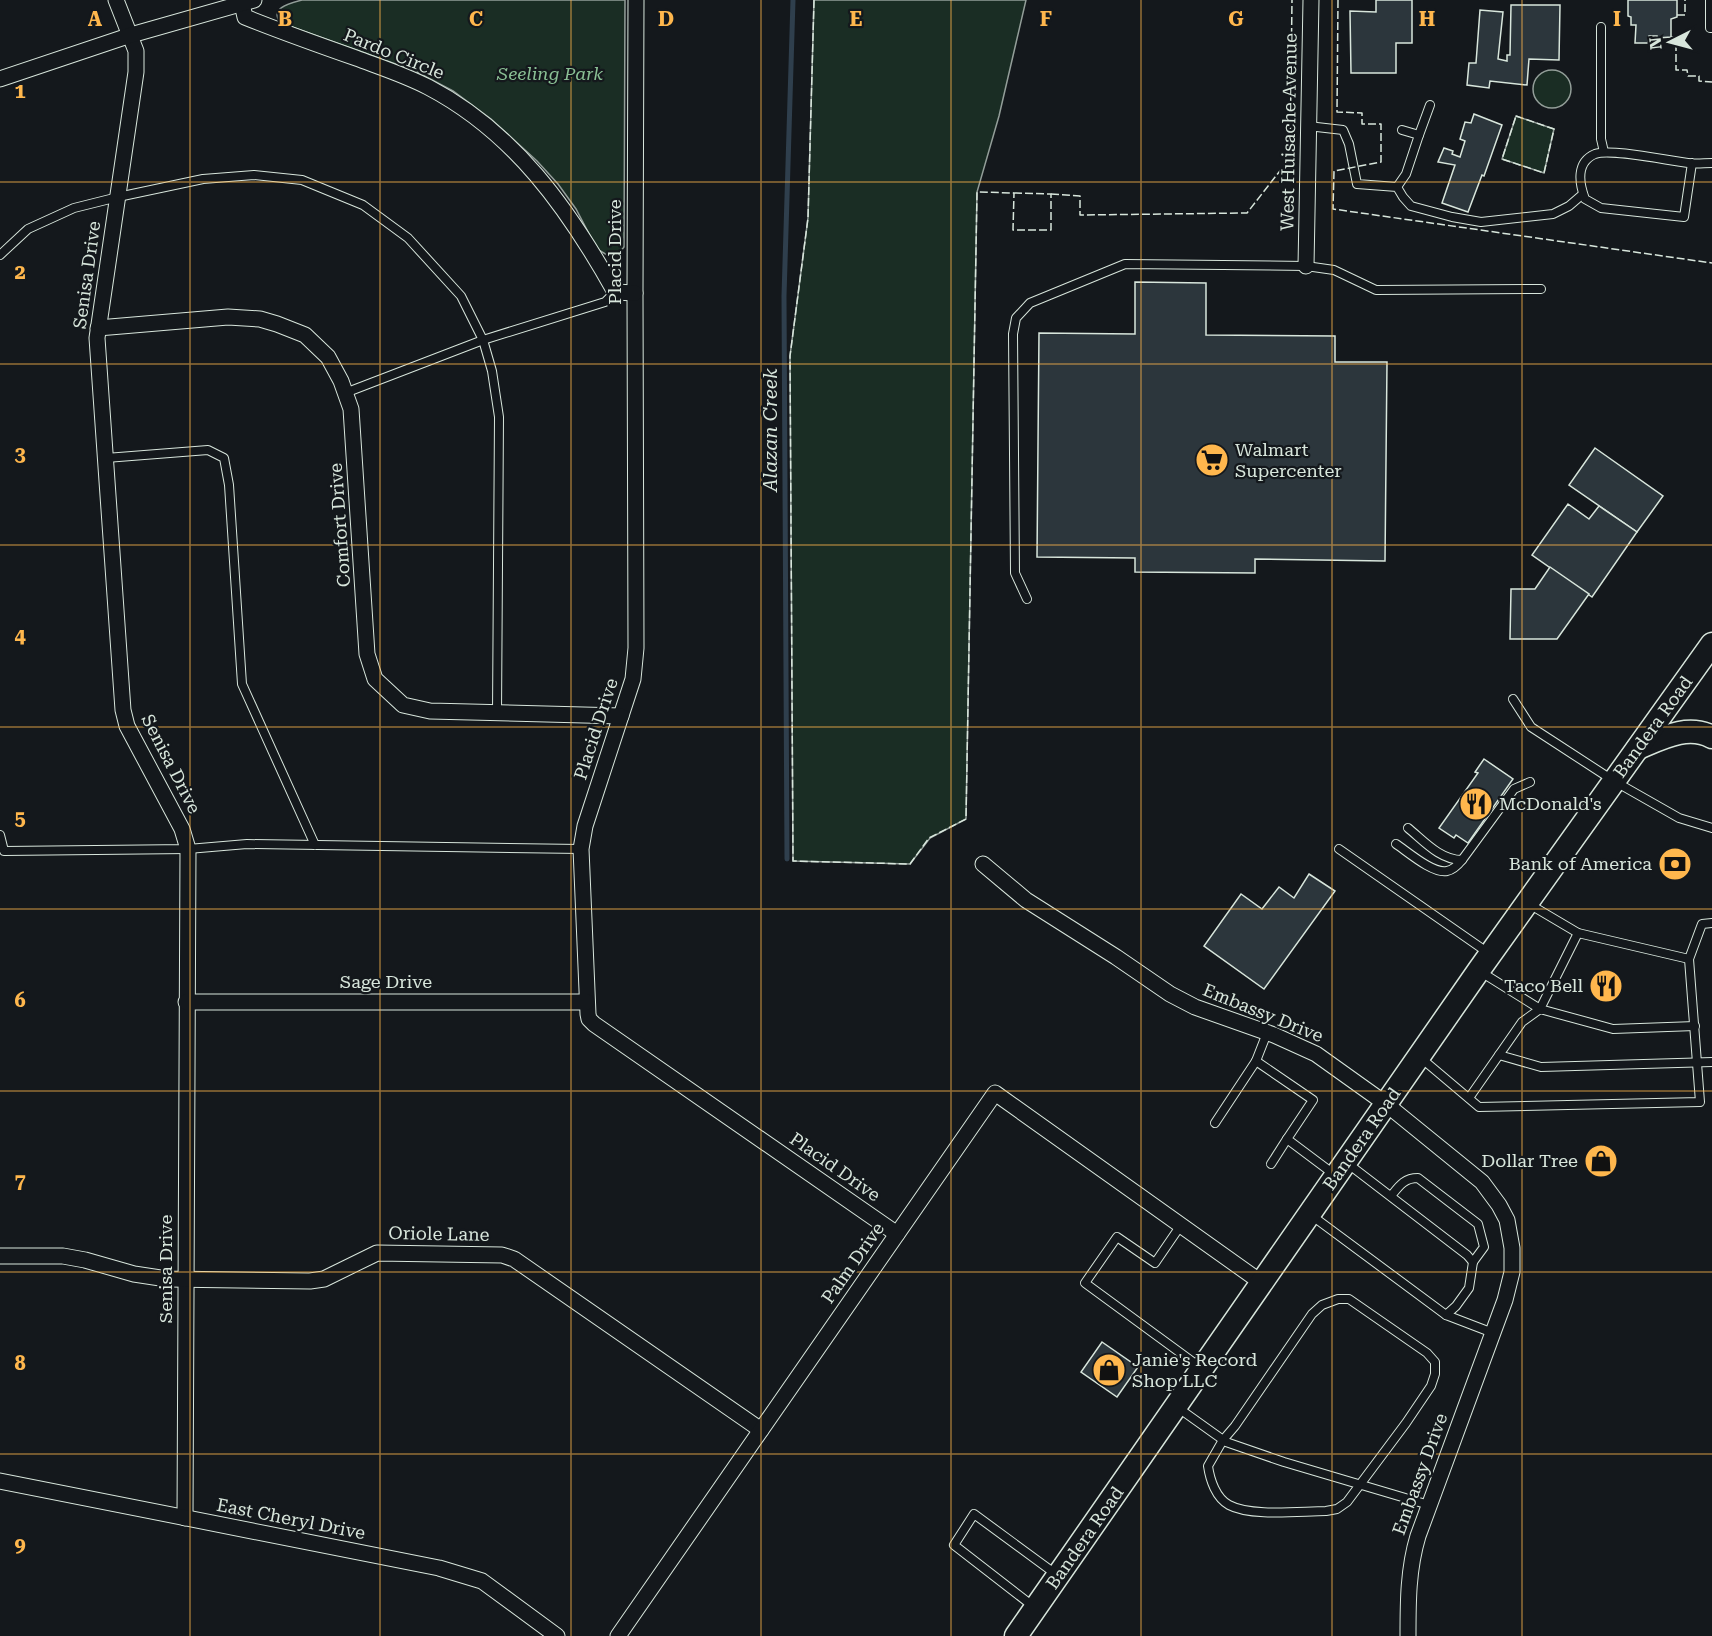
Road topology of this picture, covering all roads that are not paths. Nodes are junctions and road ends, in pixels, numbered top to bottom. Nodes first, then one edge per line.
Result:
1 (116, 0) edge
2 (636, 0) edge
3 (1311, 0) edge
4 (1710, 0) edge
5 (248, 2) edge
6 (1601, 27) dead end
7 (1712, 28) edge
8 (131, 35) junction
9 (0, 79) edge
10 (1430, 105) dead end
11 (1308, 126) junction
12 (1402, 130) dead end
13 (1419, 135) junction
14 (1604, 152) junction
15 (1692, 163) junction
16 (1712, 163) edge
17 (1397, 187) junction
18 (1583, 194) junction
19 (118, 197) junction
20 (0, 255) edge
21 (1306, 266) junction
22 (1541, 289) dead end
23 (615, 292) junction
24 (635, 293) junction
25 (98, 328) junction
26 (483, 340) junction
27 (345, 393) junction
28 (105, 458) junction
29 (1027, 599) dead end
30 (1712, 644) edge
31 (1513, 699) dead end
32 (497, 713) junction
33 (621, 716) junction
34 (1712, 737) edge
35 (1637, 749) junction
36 (1614, 781) junction
37 (1530, 782) dead end
38 (1408, 828) dead end
39 (1712, 828) edge
40 (0, 835) edge
41 (315, 844) junction
42 (1396, 844) dead end
43 (188, 849) junction
44 (581, 849) junction
45 (1339, 849) dead end
46 (1462, 860) junction
47 (983, 864) dead end
48 (1528, 903) junction
49 (1712, 923) edge
50 (1578, 933) junction
51 (1689, 959) junction
52 (1485, 963) junction
53 (186, 1002) junction
54 (587, 1002) junction
55 (1540, 1009) junction
56 (1695, 1026) junction
57 (1267, 1033) junction
58 (1499, 1055) junction
59 (1419, 1057) junction
60 (1256, 1061) junction
61 (1697, 1062) junction
62 (1712, 1062) edge
63 (1469, 1098) junction
64 (1386, 1104) junction
65 (1215, 1123) dead end
66 (1287, 1139) junction
67 (1271, 1164) dead end
68 (1341, 1169) junction
69 (1391, 1196) junction
70 (1309, 1215) junction
71 (1181, 1225) junction
72 (897, 1234) junction
73 (0, 1256) edge
74 (1473, 1262) junction
75 (186, 1279) junction
76 (1262, 1283) junction
77 (1446, 1315) junction
78 (1492, 1333) junction
79 (1202, 1369) junction
80 (1176, 1406) junction
81 (761, 1430) junction
82 (1223, 1440) junction
83 (0, 1481) edge
84 (1359, 1484) junction
85 (1429, 1505) junction
86 (185, 1518) junction
87 (1058, 1576) junction
88 (1036, 1608) junction
89 (557, 1636) edge
90 (618, 1636) edge
91 (1017, 1636) edge
92 (1408, 1636) edge

1 - 8 street, Senisa Drive
2 - 24 street, Placid Drive
3 - 11 street, West Huisache Avenue
4 - 7 lane
5 - 8 street
5 - 23 street, Pardo Circle
6 - 14 lane
8 - 9 street
8 - 19 street, Senisa Drive
10 - 13 lane
11 - 17 lane
11 - 21 street, West Huisache Avenue
12 - 13 lane
13 - 17 lane
14 - 15 lane
14 - 18 lane
15 - 16 lane
15 - 18 lane
17 - 18 lane
19 - 20 lane
19 - 25 street, Senisa Drive
19 - 26 lane
21 - 22 lane
21 - 29 lane
23 - 24 street
23 - 26 lane
24 - 33 street, Placid Drive
25 - 27 street, Comfort Drive
25 - 28 street, Senisa Drive
26 - 27 lane
26 - 32 lane
27 - 32 street, Comfort Drive
28 - 41 lane
28 - 43 street, Senisa Drive
30 - 35 main road, Bandera Road
31 - 36 lane
32 - 33 street, Comfort Drive
33 - 44 street, Placid Drive
34 - 35 main road
35 - 36 main road, Bandera Road
36 - 39 lane
36 - 48 main road, Bandera Road
37 - 46 lane
38 - 46 lane
40 - 43 lane
41 - 43 lane
41 - 44 lane
42 - 46 lane
43 - 53 street, Senisa Drive
44 - 54 street, Placid Drive
45 - 52 lane
47 - 57 street, Embassy Drive
48 - 50 lane
48 - 52 main road, Bandera Road
49 - 51 lane
50 - 51 lane
50 - 55 lane
51 - 56 lane
52 - 55 lane
52 - 59 main road, Bandera Road
53 - 54 street, Sage Drive
53 - 75 street, Senisa Drive
54 - 72 street, Placid Drive
55 - 56 lane
55 - 58 lane
56 - 61 lane
57 - 60 lane
57 - 64 street, Embassy Drive
58 - 61 lane
58 - 63 lane
59 - 63 lane
59 - 64 main road, Bandera Road
60 - 65 lane
60 - 66 lane
61 - 62 lane
61 - 63 lane
64 - 68 main road, Bandera Road
64 - 78 street, Embassy Drive
66 - 67 lane
66 - 68 lane
68 - 69 lane
68 - 70 main road, Bandera Road
69 - 74 lane
69 - 74 lane
70 - 76 main road, Bandera Road
70 - 77 lane
71 - 72 street, Palm Drive
71 - 76 street, Palm Drive
71 - 79 lane
72 - 81 street, Palm Drive
73 - 75 street, Oriole Lane
74 - 77 lane
75 - 81 street, Oriole Lane
75 - 86 street, Senisa Drive
76 - 79 main road, Bandera Road
77 - 78 lane
78 - 85 street, Embassy Drive
79 - 80 main road, Bandera Road
80 - 82 lane
80 - 87 main road, Bandera Road
81 - 90 street, Palm Drive
82 - 84 lane
82 - 84 lane
82 - 84 lane
83 - 86 street, East Cheryl Drive
84 - 85 lane
85 - 92 street, Embassy Drive
86 - 89 street, East Cheryl Drive
87 - 88 main road, Bandera Road
87 - 88 lane
88 - 91 main road, Bandera Road

